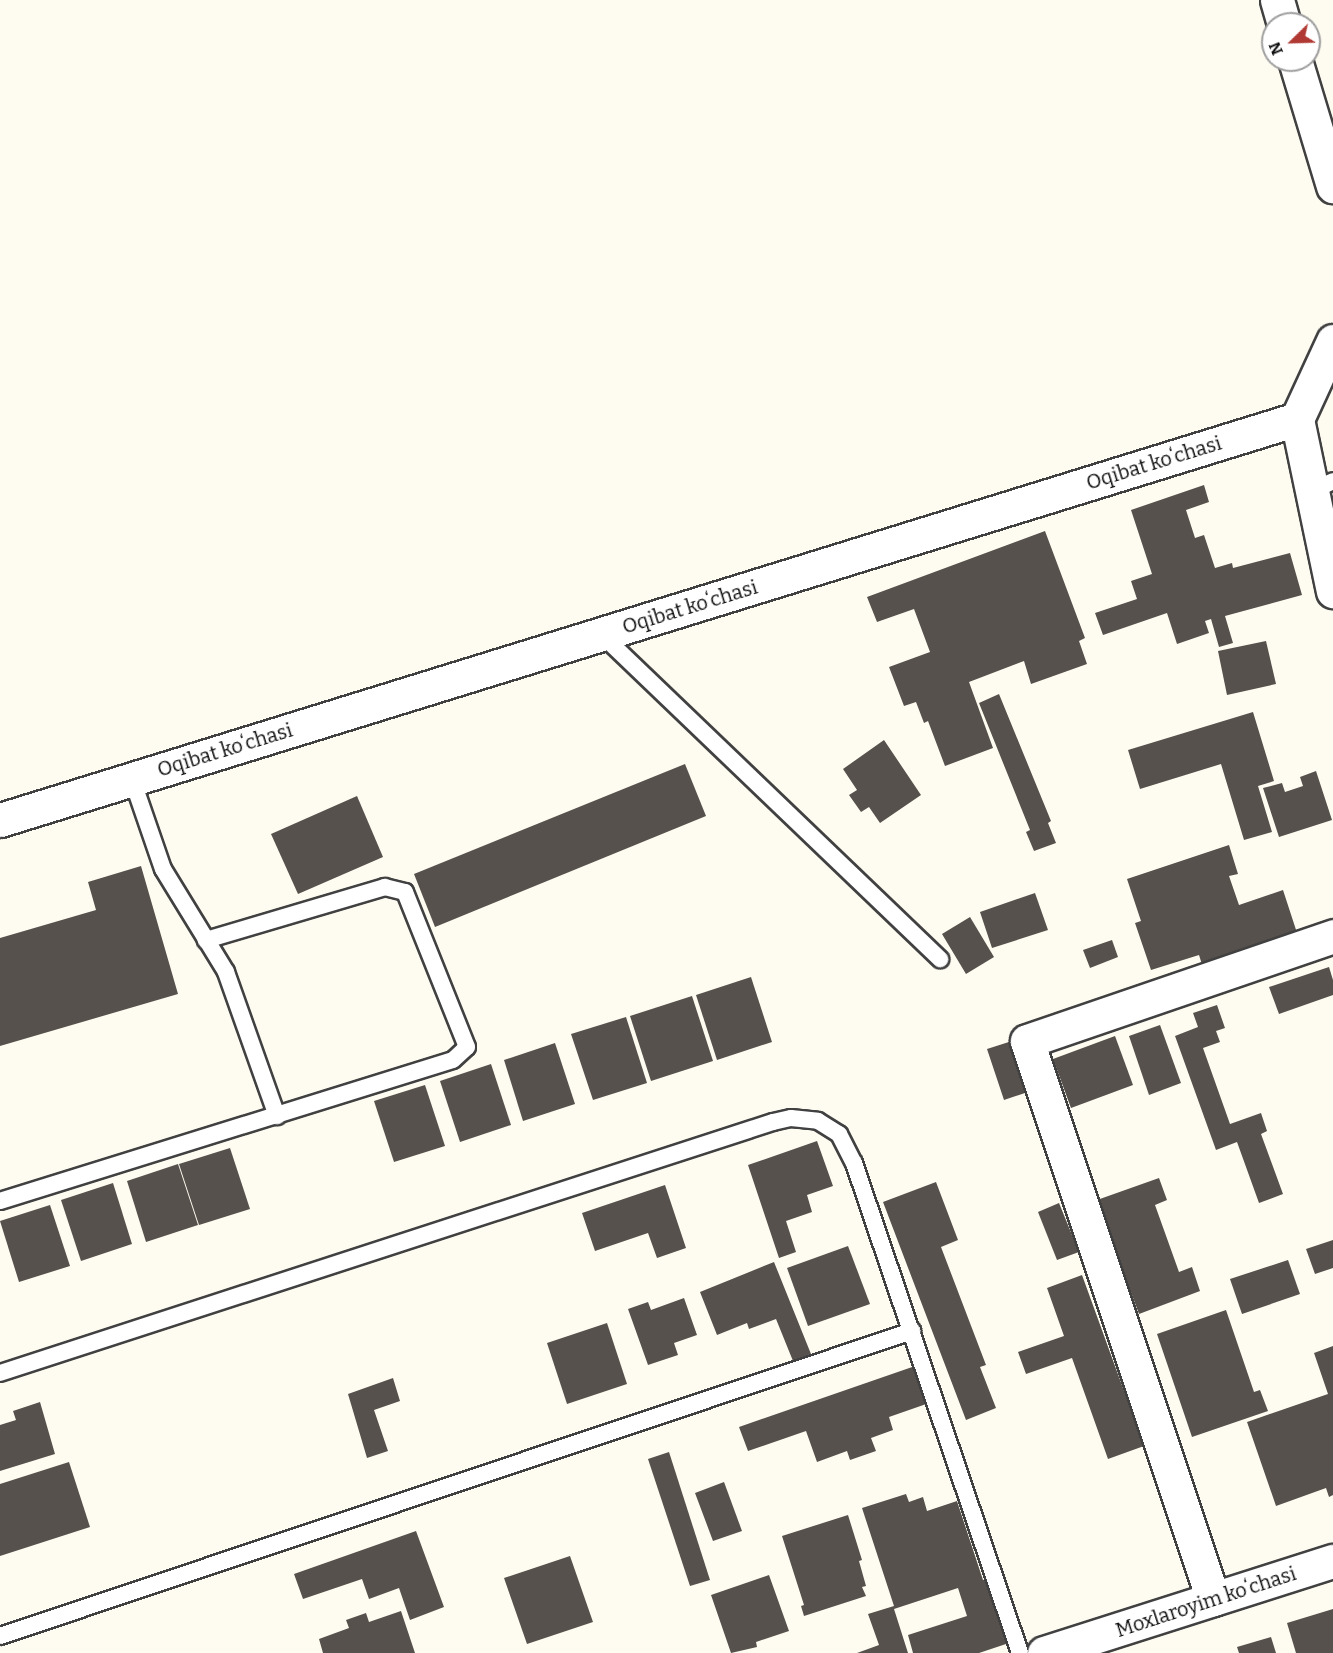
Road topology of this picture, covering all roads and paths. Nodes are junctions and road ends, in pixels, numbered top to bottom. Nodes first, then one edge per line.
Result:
1 (1299, 72) edge
2 (1333, 186) edge
3 (1333, 341) edge
4 (1297, 419) junction
5 (1322, 486) edge
6 (1333, 591) edge
7 (601, 634) junction
8 (132, 779) junction
9 (0, 820) edge
10 (1333, 936) edge
11 (206, 940) junction
12 (940, 958) dead end
13 (277, 1116) junction
14 (0, 1201) edge
15 (912, 1331) junction
16 (0, 1373) edge
17 (1333, 1561) edge
18 (1213, 1599) junction
19 (0, 1636) edge
20 (1020, 1653) edge
21 (1044, 1653) edge

1 - 2 street
3 - 4 street
4 - 5 street
4 - 7 street, Oqibat koʻchasi
5 - 6 street
7 - 8 street, Oqibat koʻchasi
7 - 12 lane
8 - 9 street, Oqibat koʻchasi
8 - 11 lane
10 - 18 street
11 - 13 lane
11 - 13 lane
13 - 14 lane
15 - 16 lane
15 - 19 lane
15 - 20 lane
17 - 18 street, Moxlaroyim koʻchasi
18 - 21 street, Moxlaroyim koʻchasi

